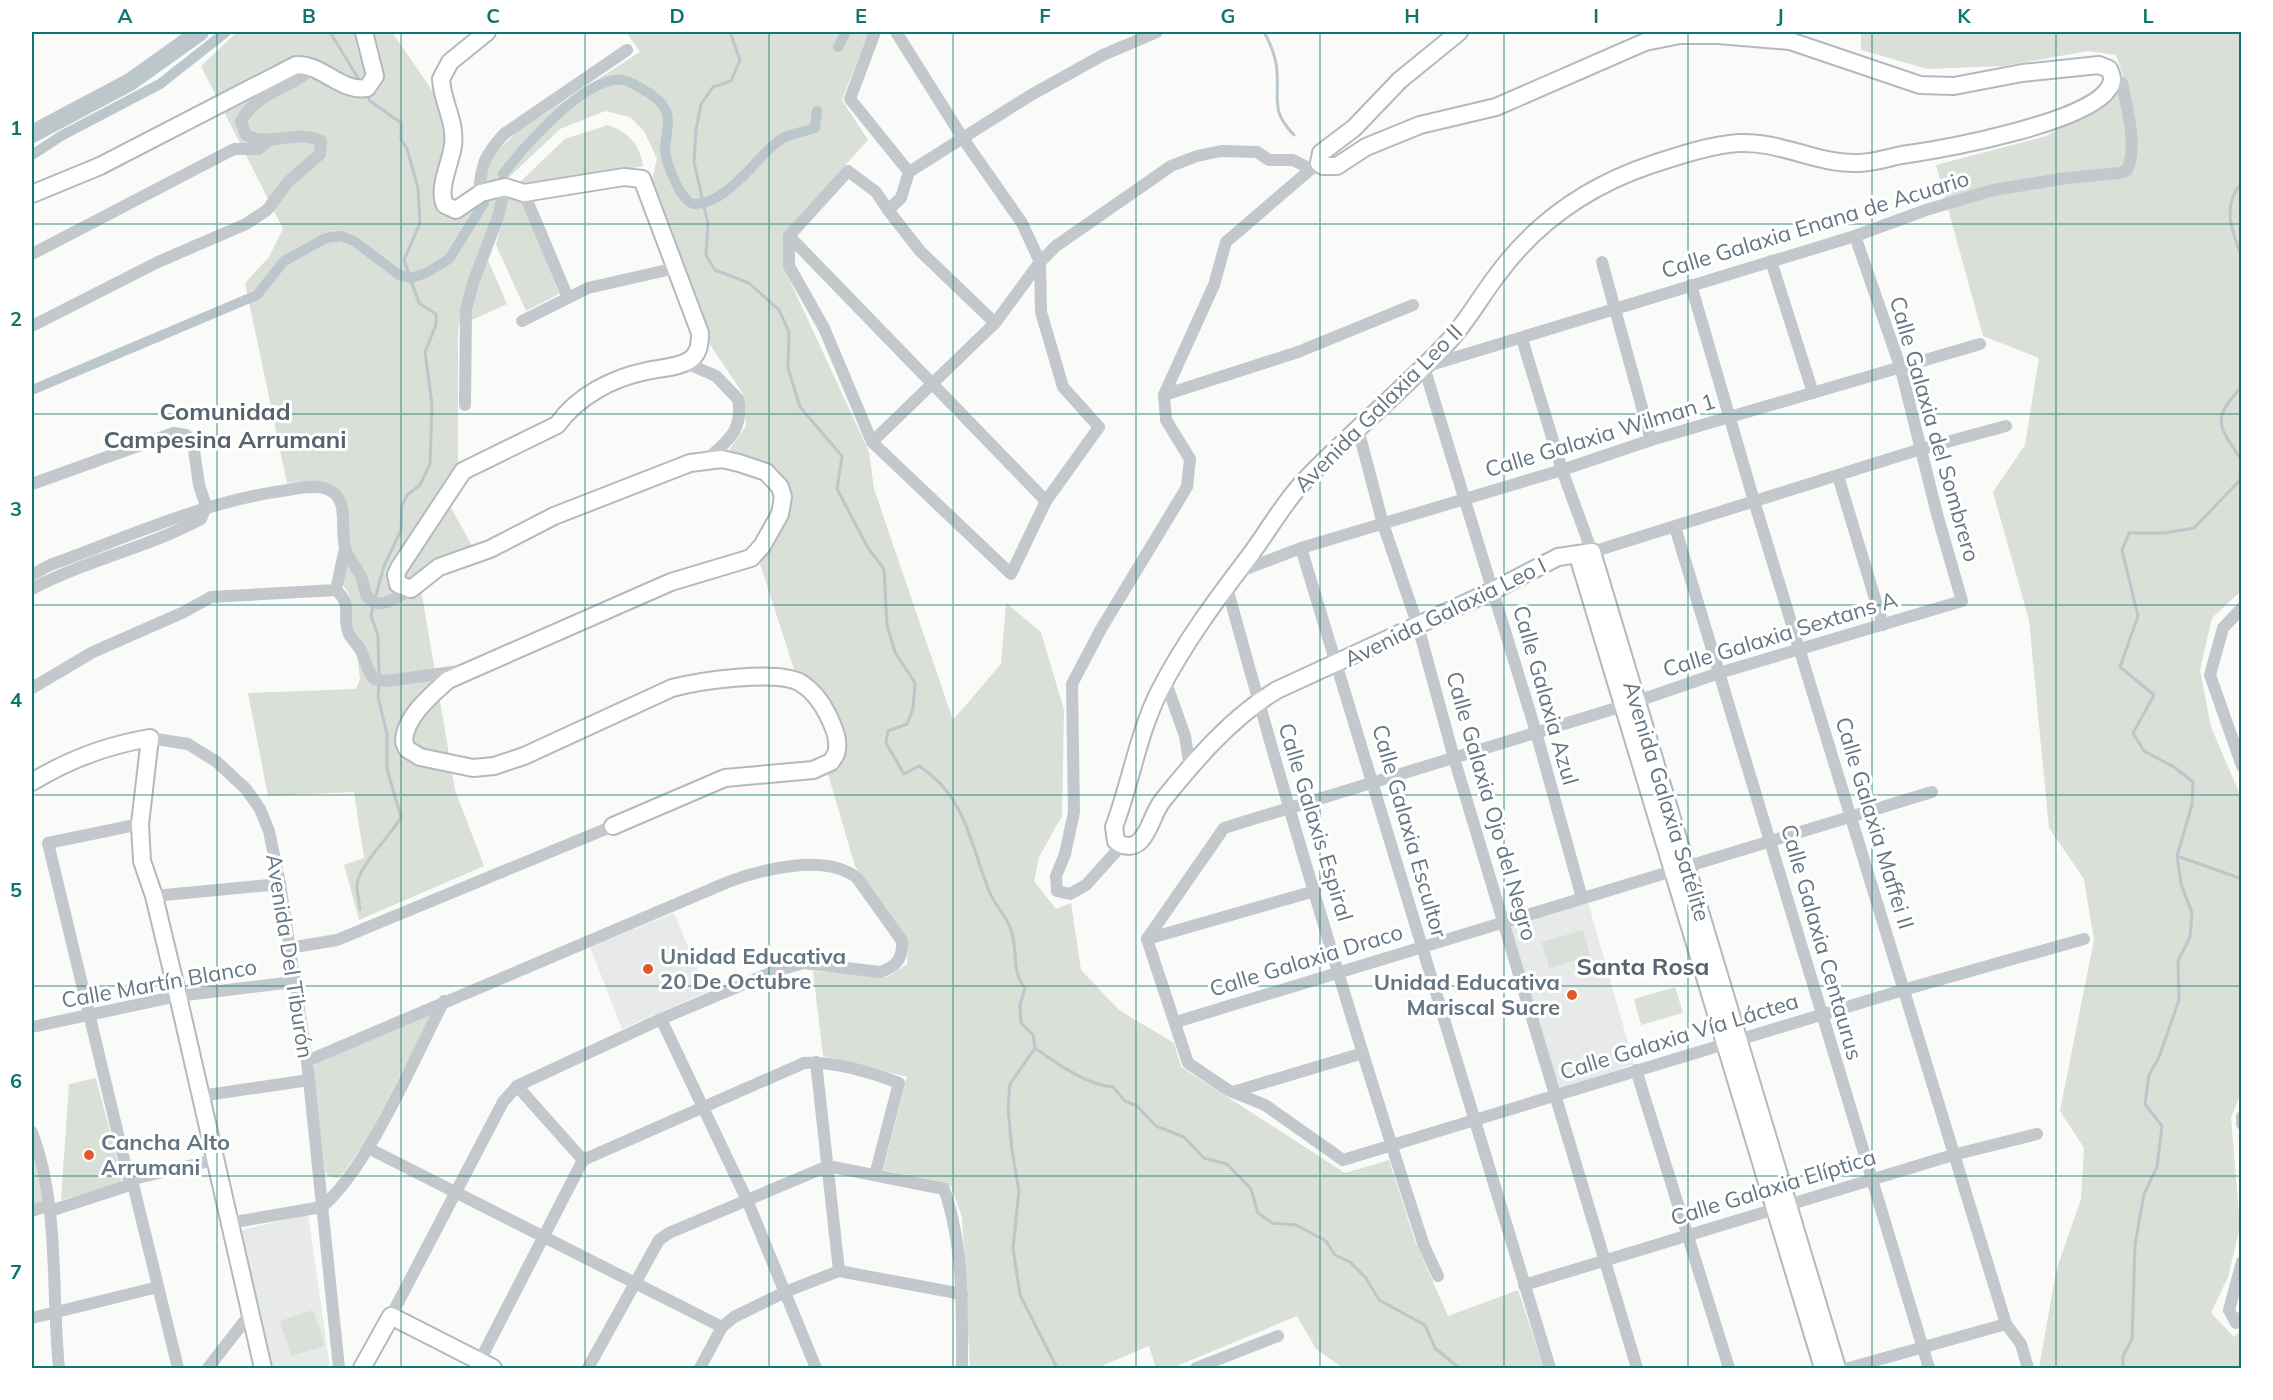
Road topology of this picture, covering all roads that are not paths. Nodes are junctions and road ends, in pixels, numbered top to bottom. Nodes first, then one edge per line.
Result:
1 (364, 32) edge
2 (487, 32) edge
3 (875, 32) edge
4 (896, 32) edge
5 (1157, 32) edge
6 (1459, 32) edge
7 (627, 50) dead end
8 (313, 67) junction
9 (2112, 78) junction
10 (270, 140) junction
11 (964, 140) junction
12 (1317, 168) junction
13 (909, 172) junction
14 (505, 187) junction
15 (525, 192) junction
16 (32, 194) edge
17 (479, 194) junction
18 (888, 210) junction
19 (789, 236) junction
20 (1855, 236) junction
21 (32, 254) edge
22 (1771, 261) junction
23 (1040, 262) junction
24 (1602, 262) dead end
25 (676, 268) junction
26 (1691, 285) junction
27 (568, 298) junction
28 (1413, 305) dead end
29 (1615, 309) junction
30 (522, 321) dead end
31 (995, 323) junction
32 (32, 326) edge
33 (1522, 339) junction
34 (1980, 344) dead end
35 (686, 363) junction
36 (1424, 367) junction
37 (1901, 369) junction
38 (932, 382) junction
39 (1813, 393) junction
40 (1164, 395) junction
41 (465, 405) dead end
42 (1729, 417) junction
43 (2006, 426) dead end
44 (1358, 429) junction
45 (1651, 440) junction
46 (872, 442) junction
47 (1921, 449) junction
48 (707, 459) junction
49 (1562, 470) junction
50 (1838, 476) junction
51 (32, 484) edge
52 (1464, 500) junction
53 (1046, 501) junction
54 (1754, 501) junction
55 (206, 506) junction
56 (1383, 524) junction
57 (1675, 527) junction
58 (345, 548) junction
59 (1301, 548) junction
60 (1585, 554) junction
61 (32, 575) edge
62 (1231, 579) junction
63 (32, 589) edge
64 (411, 589) junction
65 (336, 590) junction
66 (1494, 590) junction
67 (1962, 601) joint
68 (2241, 608) edge
69 (1883, 625) junction
70 (1418, 626) junction
71 (1801, 649) junction
72 (1338, 664) junction
73 (467, 670) junction
74 (1719, 674) junction
75 (1165, 680) junction
76 (32, 688) edge
77 (1257, 702) junction
78 (1630, 703) junction
79 (1536, 732) junction
80 (150, 738) junction
81 (1454, 758) junction
82 (2241, 766) edge
83 (1190, 768) junction
84 (32, 782) edge
85 (1374, 783) junction
86 (1932, 792) dead end
87 (1289, 807) junction
88 (1851, 815) junction
89 (140, 824) junction
90 (613, 826) joint
91 (1770, 841) junction
92 (1121, 846) junction
93 (1679, 868) junction
94 (280, 885) junction
95 (1315, 891) junction
96 (154, 896) junction
97 (1582, 898) junction
98 (1504, 921) junction
99 (1147, 939) junction
100 (2084, 939) dead end
101 (1421, 946) junction
102 (289, 948) junction
103 (1338, 972) junction
104 (293, 982) junction
105 (1903, 990) junction
106 (178, 996) junction
107 (444, 1001) junction
108 (90, 1013) junction
109 (1821, 1014) junction
110 (661, 1019) junction
111 (1176, 1022) junction
112 (32, 1027) edge
113 (1732, 1041) junction
114 (1363, 1053) junction
115 (307, 1061) junction
116 (816, 1062) junction
117 (1635, 1070) junction
118 (309, 1080) junction
119 (517, 1086) junction
120 (1233, 1092) junction
121 (200, 1096) junction
122 (1555, 1096) junction
123 (703, 1108) junction
124 (2241, 1117) edge
125 (1475, 1122) junction
126 (2241, 1124) edge
127 (32, 1132) edge
128 (2037, 1134) dead end
129 (1391, 1144) junction
130 (368, 1148) junction
131 (1953, 1155) junction
132 (214, 1160) junction
133 (583, 1160) junction
134 (828, 1166) junction
135 (875, 1175) junction
136 (1871, 1180) junction
137 (131, 1182) junction
138 (457, 1192) junction
139 (747, 1200) junction
140 (322, 1207) junction
141 (1782, 1207) junction
142 (50, 1208) junction
143 (32, 1211) edge
144 (229, 1223) junction
145 (1688, 1235) junction
146 (545, 1236) junction
147 (1605, 1261) junction
148 (2241, 1262) edge
149 (839, 1271) junction
150 (1437, 1276) dead end
151 (635, 1282) junction
152 (1524, 1285) junction
153 (158, 1287) junction
154 (785, 1292) junction
155 (962, 1294) junction
156 (54, 1313) junction
157 (250, 1314) junction
158 (391, 1316) junction
159 (2241, 1317) edge
160 (32, 1318) edge
161 (2006, 1324) junction
162 (722, 1326) junction
163 (1278, 1336) dead end
164 (1922, 1347) junction
165 (482, 1366) edge
166 (59, 1368) edge
167 (178, 1368) edge
168 (208, 1368) edge
169 (262, 1368) edge
170 (339, 1368) edge
171 (362, 1368) edge
172 (588, 1368) edge
173 (700, 1368) edge
174 (816, 1368) edge
175 (963, 1368) edge
176 (1196, 1368) edge
177 (1550, 1368) edge
178 (1637, 1368) edge
179 (1730, 1368) edge
180 (1823, 1368) edge
181 (1837, 1368) edge
182 (1849, 1368) edge
183 (1929, 1368) edge
184 (2028, 1368) edge

1 - 8 street
2 - 17 street
3 - 13 street
4 - 11 street
5 - 11 street
6 - 12 street
7 - 17 street
8 - 10 street
8 - 16 street
9 - 12 street
9 - 20 street, Calle Galaxia Enana de Acuario
9 - 36 street, Avenida Galaxia Leo II
10 - 21 street
10 - 32 street
11 - 13 street
11 - 23 street
12 - 23 street
12 - 40 street
13 - 18 street
14 - 15 street
14 - 17 street
14 - 41 street
15 - 25 street
15 - 27 street
18 - 19 street
18 - 31 street
19 - 38 street
19 - 46 street
20 - 22 street, Calle Galaxia Enana de Acuario
20 - 37 street, Calle Galaxia del Sombrero
22 - 26 street, Calle Galaxia Enana de Acuario
22 - 39 street
23 - 31 street
23 - 53 street
24 - 29 street
25 - 27 street
25 - 35 street
26 - 29 street, Calle Galaxia Enana de Acuario
26 - 42 street, Calle Galaxia Maffei II
27 - 30 street
28 - 40 street
29 - 33 street, Calle Galaxia Enana de Acuario
29 - 45 street
31 - 38 street
33 - 36 street, Calle Galaxia Enana de Acuario
33 - 49 street, Avenida Galaxia Satélite
34 - 37 street, Calle Galaxia Wilman 1
35 - 48 street
35 - 64 street
36 - 44 street, Avenida Galaxia Leo II
36 - 52 street, Calle Galaxia Azul
37 - 39 street, Calle Galaxia Wilman 1
37 - 47 street, Calle Galaxia del Sombrero
38 - 46 street
38 - 53 street
39 - 42 street, Calle Galaxia Wilman 1
40 - 92 street
42 - 45 street, Calle Galaxia Wilman 1
42 - 54 street, Calle Galaxia Maffei II
43 - 47 street, Avenida Galaxia Leo I
44 - 56 street, Calle Galaxia Ojo del Negro
44 - 62 street, Avenida Galaxia Leo II
45 - 49 street, Calle Galaxia Wilman 1
46 - 53 street
47 - 50 street, Avenida Galaxia Leo I
47 - 67 street, Calle Galaxia del Sombrero
48 - 64 street
48 - 73 street
49 - 52 street, Calle Galaxia Wilman 1
49 - 60 street, Avenida Galaxia Satélite
50 - 54 street, Avenida Galaxia Leo I
50 - 69 street
51 - 55 street
52 - 56 street, Calle Galaxia Wilman 1
52 - 66 street, Calle Galaxia Azul
54 - 57 street, Avenida Galaxia Leo I
54 - 71 street, Calle Galaxia Maffei II
55 - 58 street
55 - 61 street
55 - 63 street
56 - 59 street, Calle Galaxia Wilman 1
56 - 70 street, Calle Galaxia Ojo del Negro
57 - 60 street, Avenida Galaxia Leo I
57 - 74 street, Calle Galaxia Centaurus
58 - 64 street
58 - 65 street
59 - 62 street, Calle Galaxia Wilman 1
59 - 72 street, Calle Galaxia Escultor
60 - 66 street, Avenida Galaxia Leo I
60 - 78 street, Avenida Galaxia Satélite
62 - 75 street, Avenida Galaxia Leo II
62 - 77 street, Calle Galaxis Espiral
65 - 73 street
65 - 76 street
66 - 70 street, Avenida Galaxia Leo I
66 - 79 street, Calle Galaxia Azul
67 - 69 street, Calle Galaxia Sextans A
68 - 82 street
69 - 71 street, Calle Galaxia Sextans A
70 - 72 street, Avenida Galaxia Leo I
70 - 81 street, Calle Galaxia Ojo del Negro
71 - 74 street, Calle Galaxia Sextans A
71 - 88 street, Calle Galaxia Maffei II
72 - 77 street, Avenida Galaxia Leo I
72 - 85 street, Calle Galaxia Escultor
73 - 90 street
74 - 78 street, Calle Galaxia Sextans A
74 - 91 street, Calle Galaxia Centaurus
75 - 83 street
75 - 92 street, Avenida Galaxia Leo II
77 - 83 street, Avenida Galaxia Leo I
77 - 87 street, Calle Galaxis Espiral
78 - 79 street, Calle Galaxia Sextans A
78 - 93 street, Avenida Galaxia Satélite
79 - 81 street, Calle Galaxia Sextans A
79 - 97 street, Calle Galaxia Azul
80 - 84 street, Avenida Del Tiburón
80 - 89 street
80 - 94 street, Avenida Del Tiburón
81 - 85 street, Calle Galaxia Sextans A
81 - 98 street, Calle Galaxia Ojo del Negro
83 - 92 street, Avenida Galaxia Leo I
85 - 87 street, Calle Galaxia Sextans A
85 - 101 street, Calle Galaxia Escultor
86 - 88 street, Calle Galaxia Draco
87 - 95 street, Calle Galaxis Espiral
87 - 99 street, Calle Galaxia Sextans A
88 - 91 street, Calle Galaxia Draco
88 - 105 street, Calle Galaxia Maffei II
89 - 96 street
89 - 108 street
90 - 102 street
91 - 93 street, Calle Galaxia Draco
91 - 109 street, Calle Galaxia Centaurus
93 - 97 street, Calle Galaxia Draco
93 - 113 street, Avenida Galaxia Satélite
94 - 96 street
94 - 102 street, Avenida Del Tiburón
95 - 99 street
95 - 103 street, Calle Galaxis Espiral
96 - 106 street
97 - 98 street, Calle Galaxia Draco
98 - 101 street, Calle Galaxia Draco
98 - 122 street, Calle Galaxia Ojo del Negro
99 - 111 street
100 - 105 street, Calle Galaxia Vía Láctea
101 - 103 street, Calle Galaxia Draco
101 - 125 street, Calle Galaxia Escultor
102 - 104 street, Avenida Del Tiburón
103 - 111 street, Calle Galaxia Draco
103 - 114 street, Calle Galaxis Espiral
104 - 106 street, Calle Martín Blanco
104 - 115 street, Avenida Del Tiburón
105 - 109 street, Calle Galaxia Vía Láctea
105 - 131 street, Calle Galaxia Maffei II
106 - 108 street, Calle Martín Blanco
106 - 121 street
107 - 110 street
107 - 115 street
107 - 130 street
108 - 112 street, Calle Martín Blanco
108 - 137 street
109 - 113 street, Calle Galaxia Vía Láctea
109 - 136 street, Calle Galaxia Centaurus
110 - 119 street
110 - 123 street
111 - 120 street
113 - 117 street, Calle Galaxia Vía Láctea
113 - 141 street, Avenida Galaxia Satélite
114 - 120 street
114 - 129 street, Calle Galaxis Espiral
115 - 118 street, Avenida Del Tiburón
116 - 123 street
116 - 134 street
116 - 135 street
117 - 122 street, Calle Galaxia Vía Láctea
117 - 145 street
118 - 121 street
118 - 140 street, Avenida Del Tiburón
119 - 133 street
119 - 138 street
120 - 129 street, Calle Galaxia Vía Láctea
121 - 132 street
122 - 125 street, Calle Galaxia Vía Láctea
122 - 147 street, Calle Galaxia Ojo del Negro
123 - 133 street
123 - 139 street
124 - 126 street
125 - 129 street, Calle Galaxia Vía Láctea
125 - 152 street, Calle Galaxia Escultor
127 - 142 street
128 - 131 street, Calle Galaxia Elíptica
129 - 150 street, Calle Galaxis Espiral
130 - 138 street
130 - 140 street
131 - 136 street, Calle Galaxia Elíptica
131 - 161 street, Calle Galaxia Maffei II
132 - 137 street
132 - 144 street
133 - 146 street
134 - 135 street
134 - 139 street
134 - 149 street
135 - 155 street
136 - 141 street, Calle Galaxia Elíptica
136 - 164 street, Calle Galaxia Centaurus
137 - 142 street
137 - 153 street
138 - 146 street
138 - 158 street
139 - 151 street
139 - 154 street
140 - 144 street
140 - 170 street, Avenida Del Tiburón
141 - 145 street, Calle Galaxia Elíptica
141 - 180 street, Avenida Galaxia Satélite
141 - 181 street, Avenida Galaxia Satélite
142 - 143 street
142 - 156 street
144 - 157 street
145 - 147 street, Calle Galaxia Elíptica
145 - 179 street
146 - 151 street
146 - 165 street
147 - 152 street, Calle Galaxia Elíptica
147 - 178 street, Calle Galaxia Ojo del Negro
148 - 159 street
149 - 154 street
149 - 155 street
151 - 162 street
151 - 172 street
152 - 177 street, Calle Galaxia Escultor
153 - 156 street
153 - 167 street
154 - 162 street
154 - 174 street
155 - 175 street
156 - 160 street
156 - 166 street
157 - 168 street
157 - 169 street
158 - 165 street
158 - 171 street
161 - 164 street
161 - 184 street, Calle Galaxia Maffei II
162 - 173 street
163 - 176 street
164 - 182 street
164 - 183 street, Calle Galaxia Centaurus

